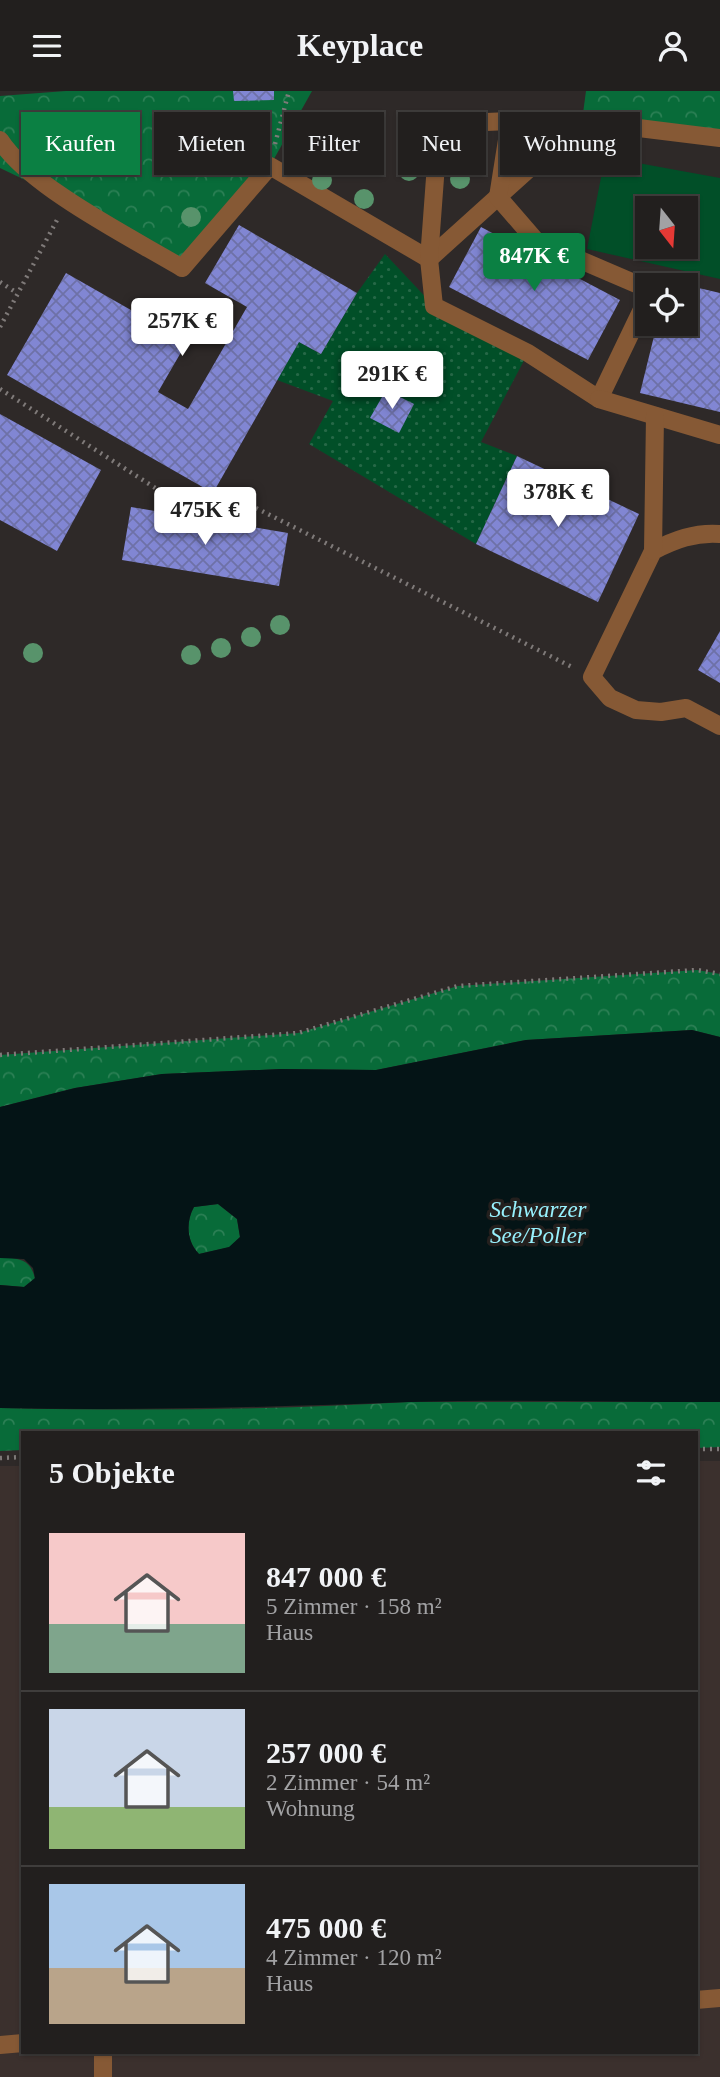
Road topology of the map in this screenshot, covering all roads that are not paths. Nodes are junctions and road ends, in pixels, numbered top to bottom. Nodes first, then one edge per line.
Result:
1 (720, 138) edge
2 (0, 140) edge
3 (498, 197) junction
4 (429, 259) junction
5 (635, 283) edge
6 (635, 324) edge
7 (599, 399) junction
8 (655, 416) junction
9 (720, 435) edge
10 (720, 534) edge
11 (653, 551) junction
12 (720, 726) edge
13 (720, 1998) edge
14 (698, 2000) edge
15 (21, 2043) edge
16 (0, 2045) edge
17 (103, 2054) edge
18 (103, 2077) edge

1 - 3 street
2 - 4 street
3 - 4 street
3 - 4 street
3 - 5 street
4 - 7 street
6 - 7 street
7 - 8 street
8 - 9 street
8 - 11 street
10 - 11 street
11 - 12 street
13 - 14 street
15 - 16 street
17 - 18 street

